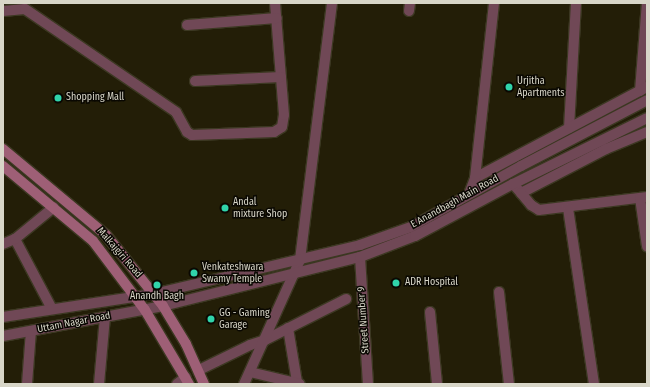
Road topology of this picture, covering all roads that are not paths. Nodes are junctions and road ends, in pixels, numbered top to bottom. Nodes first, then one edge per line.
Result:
1 (275, 3) edge
2 (332, 3) edge
3 (494, 3) edge
4 (576, 3) edge
5 (647, 3) edge
6 (3, 11) edge
7 (277, 18) junction
8 (187, 25) dead end
9 (281, 77) junction
10 (195, 81) dead end
11 (643, 89) edge
12 (647, 100) edge
13 (647, 118) edge
14 (569, 128) junction
15 (647, 132) edge
16 (3, 149) edge
17 (3, 166) edge
18 (475, 178) junction
19 (513, 184) junction
20 (522, 193) junction
21 (469, 194) junction
22 (643, 197) edge
23 (54, 207) junction
24 (568, 208) junction
25 (15, 239) junction
26 (3, 244) edge
27 (647, 246) edge
28 (360, 257) junction
29 (300, 260) junction
30 (294, 274) junction
31 (499, 292) dead end
32 (153, 294) junction
33 (134, 297) junction
34 (346, 299) dead end
35 (163, 306) junction
36 (52, 309) junction
37 (145, 310) junction
38 (430, 312) dead end
39 (105, 316) junction
40 (3, 318) edge
41 (288, 328) junction
42 (31, 331) junction
43 (3, 336) edge
44 (265, 340) junction
45 (199, 370) junction
46 (250, 372) junction
47 (188, 380) edge
48 (298, 383) edge
49 (27, 384) edge
50 (99, 384) edge
51 (177, 384) edge
52 (204, 384) edge
53 (244, 384) edge
54 (368, 384) edge
55 (437, 384) edge
56 (509, 384) edge
57 (594, 384) edge

1 - 7 street
2 - 29 street
3 - 18 street
4 - 14 street
5 - 11 street
6 - 9 street
7 - 8 street
7 - 9 street
9 - 10 street
11 - 14 street
12 - 21 street, E Anandbagh Main Road
13 - 19 street, E Anandbagh Main Road
14 - 18 street
15 - 20 street
16 - 32 main road, Malkajgiri Road
17 - 23 main road, Malkajgiri Road
18 - 21 street
19 - 20 street
19 - 28 street, E Anandbagh Main Road
20 - 24 street
21 - 29 street, E Anandbagh Main Road
22 - 24 street
22 - 27 street
23 - 25 street
23 - 33 main road, Malkajgiri Road
24 - 57 street
25 - 26 street
25 - 36 street
28 - 30 street, E Anandbagh Main Road
28 - 54 street, Street Number 9
29 - 30 street
29 - 32 street, E Anandbagh Main Road
30 - 35 street, E Anandbagh Main Road
30 - 44 street
31 - 56 street
32 - 33 street, E Anandbagh Main Road
32 - 35 main road, Malkajgiri Road
33 - 36 street, Uttam Nagar Road
33 - 37 main road, Malkajgiri Road
34 - 41 street
35 - 37 street, E Anandbagh Main Road
35 - 45 main road, Malkajgiri Road
36 - 40 street, Uttam Nagar Road
37 - 39 street, Uttam Nagar Road
37 - 47 main road, Malkajgiri Road
38 - 55 street
39 - 42 street, Uttam Nagar Road
39 - 50 street
41 - 44 street
41 - 48 street
42 - 43 street, Uttam Nagar Road
42 - 49 street
44 - 45 street
44 - 46 street
45 - 52 main road, Malkajgiri Road
46 - 48 street
46 - 53 street
47 - 51 street

